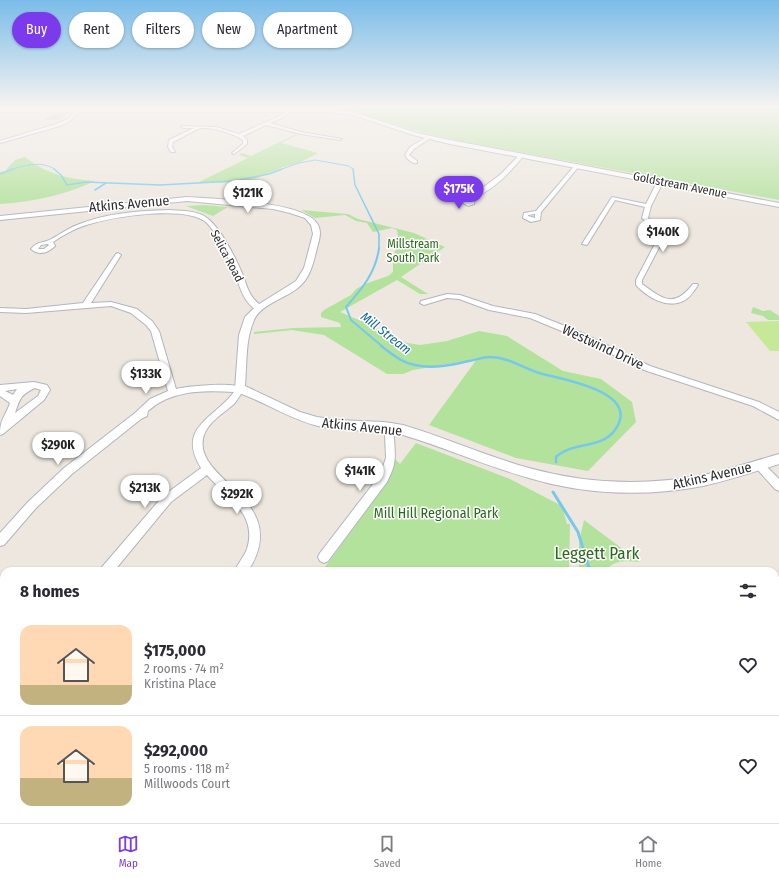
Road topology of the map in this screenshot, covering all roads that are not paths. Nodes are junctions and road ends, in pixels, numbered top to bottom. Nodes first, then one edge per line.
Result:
1 (170, 146) edge
2 (242, 146) edge
3 (415, 146) edge
4 (478, 146) edge
5 (173, 151) dead end
6 (234, 153) dead end
7 (522, 155) junction
8 (415, 162) dead end
9 (578, 165) junction
10 (660, 182) junction
11 (444, 184) dead end
12 (479, 194) junction
13 (473, 197) dead end
14 (779, 205) edge
15 (648, 206) junction
16 (538, 212) dead end
17 (0, 218) edge
18 (49, 242) dead end
19 (585, 244) dead end
20 (118, 255) dead end
21 (695, 285) dead end
22 (424, 302) dead end
23 (86, 304) junction
24 (259, 308) junction
25 (0, 310) edge
26 (34, 385) junction
27 (0, 388) edge
28 (240, 389) junction
29 (0, 392) edge
30 (171, 393) junction
31 (14, 402) junction
32 (779, 416) edge
33 (391, 427) junction
34 (1, 430) edge
35 (779, 459) edge
36 (759, 465) junction
37 (208, 469) junction
38 (779, 486) edge
39 (0, 541) edge
40 (324, 557) dead end
41 (109, 567) edge
42 (244, 567) edge

1 - 5 street
2 - 6 street
3 - 8 street
4 - 7 main road, Goldstream Avenue
7 - 9 main road, Goldstream Avenue
7 - 12 street
9 - 10 main road, Goldstream Avenue
9 - 16 street
10 - 14 main road, Goldstream Avenue
10 - 15 street
11 - 12 street
12 - 13 street
15 - 19 street
15 - 21 street
17 - 24 street, Atkins Avenue
18 - 24 street, Selica Road
20 - 23 street
22 - 32 street, Westwind Drive
23 - 25 street
23 - 30 street
24 - 28 street, Atkins Avenue
26 - 27 street
26 - 31 street
26 - 34 street
28 - 30 street
28 - 33 street, Atkins Avenue
28 - 37 street
29 - 31 street
30 - 39 street
31 - 34 street
33 - 36 street, Atkins Avenue
33 - 40 street
35 - 36 street, Atkins Avenue
36 - 38 street
37 - 41 street
37 - 42 street

